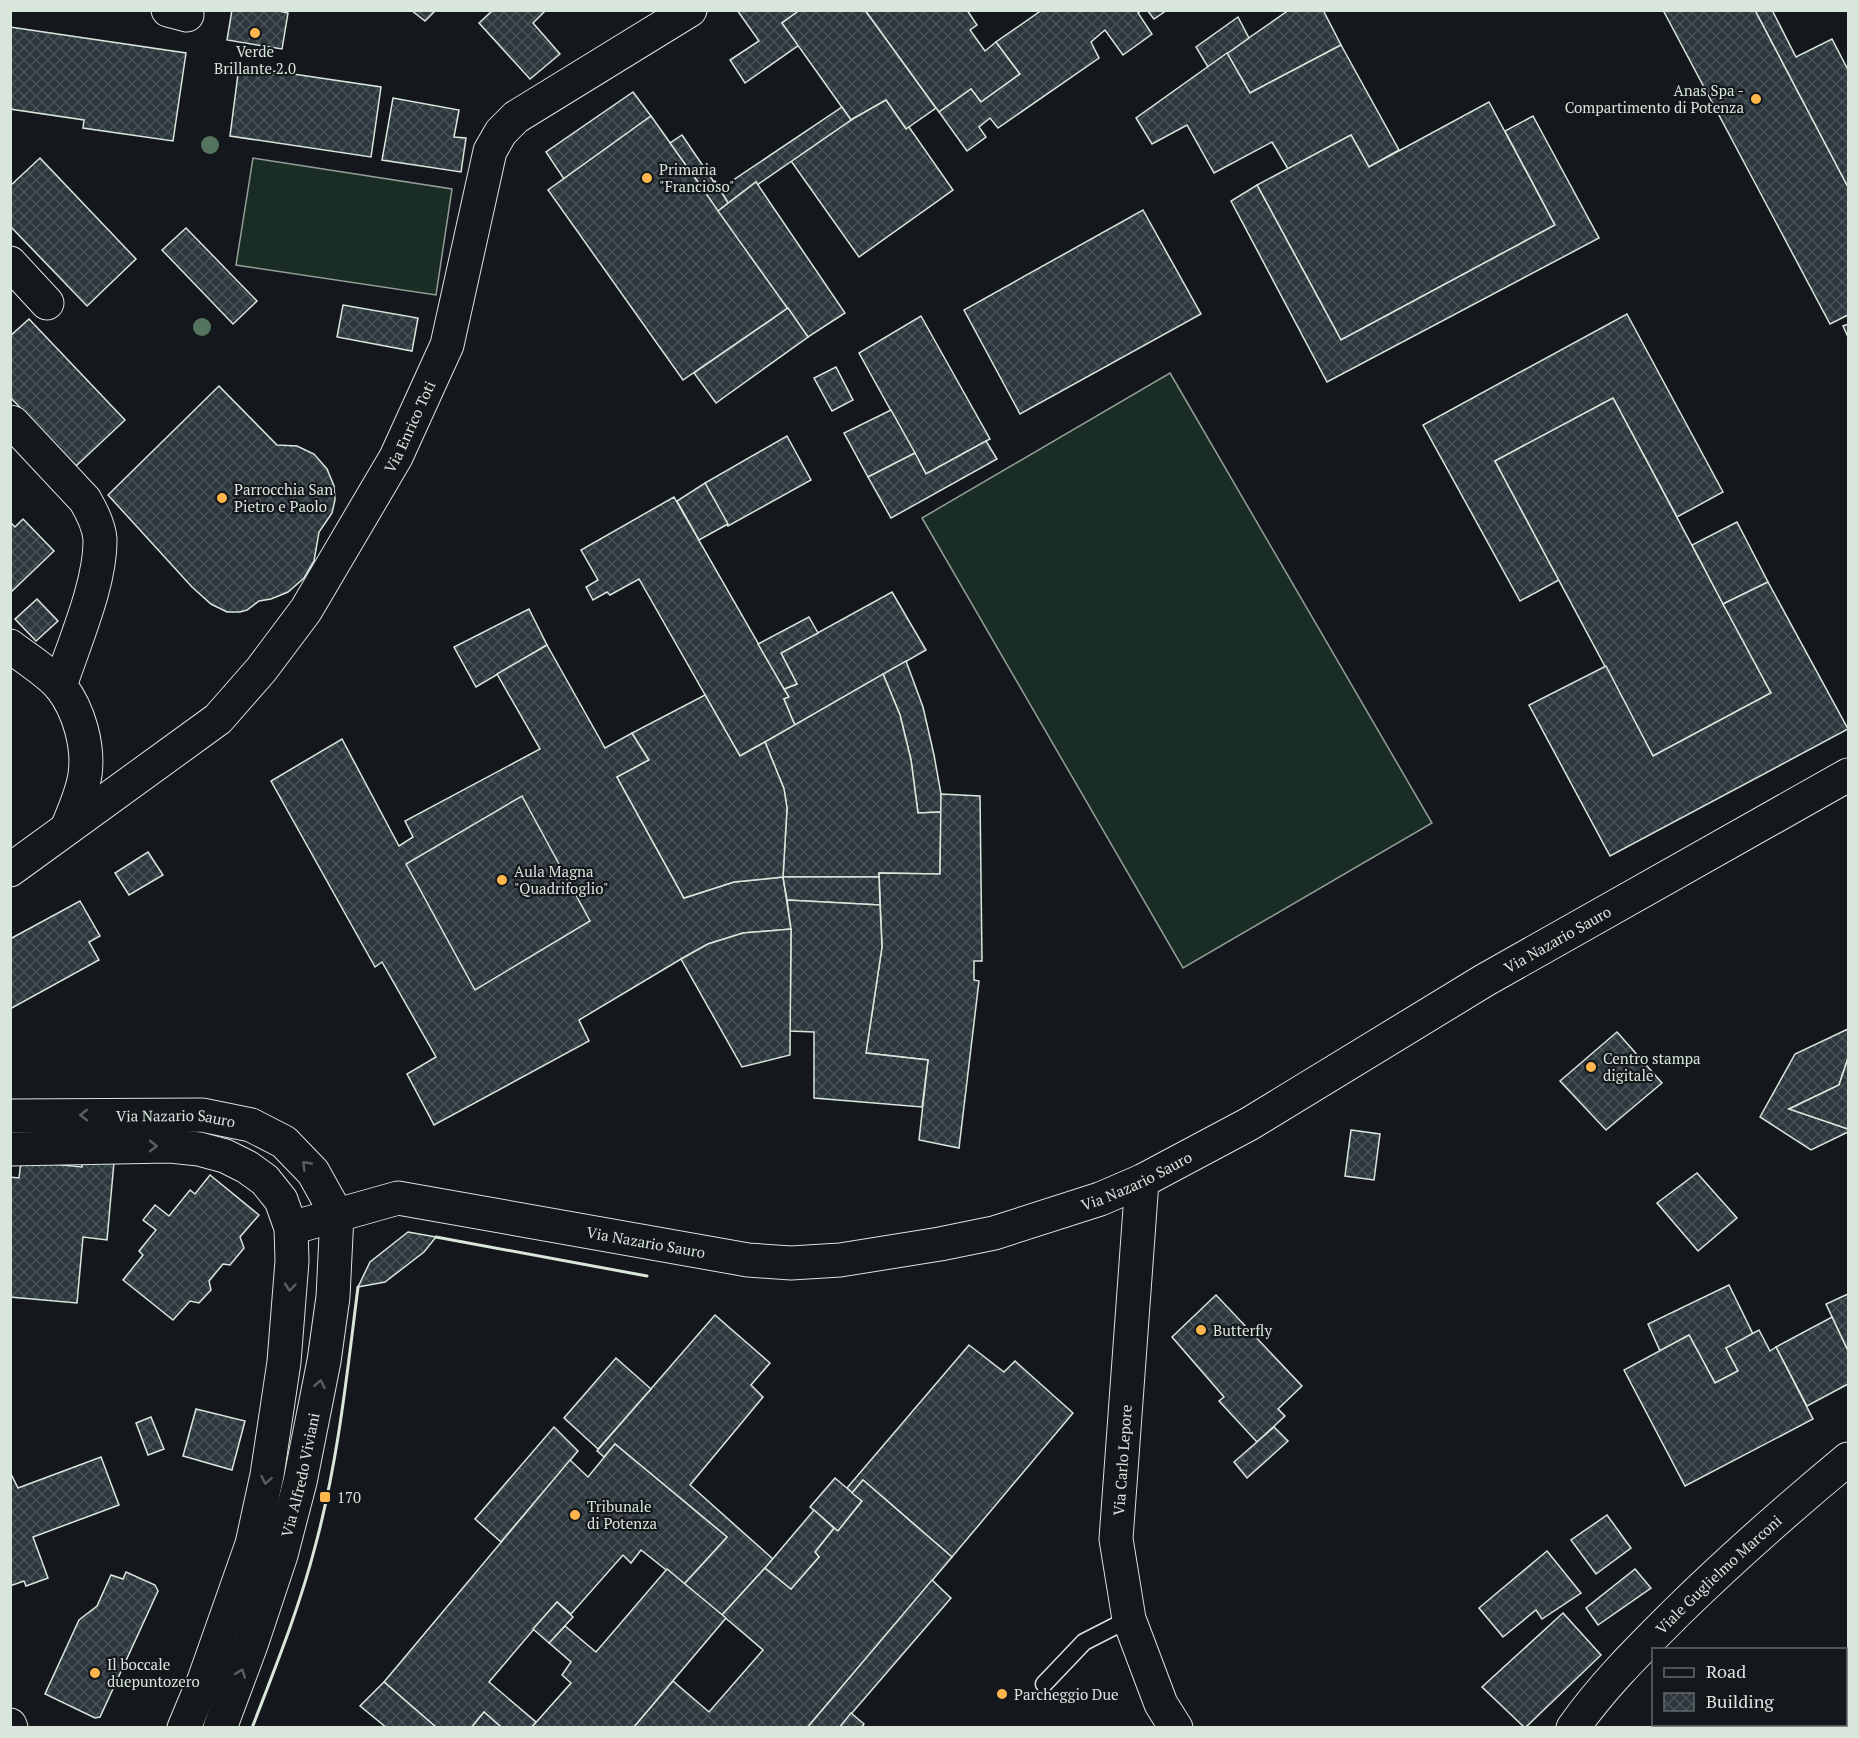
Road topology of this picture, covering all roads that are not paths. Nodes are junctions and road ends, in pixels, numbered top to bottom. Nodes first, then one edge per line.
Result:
1 (690, 10) edge
2 (10, 263) edge
3 (47, 303) dead end
4 (10, 422) edge
5 (10, 645) edge
6 (60, 686) junction
7 (1848, 775) edge
8 (67, 828) junction
9 (10, 870) edge
10 (10, 1116) edge
11 (10, 1149) edge
12 (1142, 1181) junction
13 (337, 1215) junction
14 (291, 1228) junction
15 (1848, 1459) edge
16 (1129, 1619) junction
17 (1044, 1684) dead end
18 (184, 1728) edge
19 (220, 1728) edge
20 (1176, 1728) edge
21 (1573, 1728) edge

1 - 8 street, Via Enrico Toti
2 - 3 street
4 - 6 street
5 - 6 street
6 - 8 street
7 - 12 street, Via Nazario Sauro
8 - 9 street, Via Enrico Toti
13 -> 10 street, Via Nazario Sauro
11 -> 14 street, Via Nazario Sauro
12 - 13 street, Via Nazario Sauro
12 - 16 street, Via Carlo Lepore
13 - 14 street, Via Nazario Sauro
19 -> 13 street, Via Alfredo Viviani
14 -> 18 street, Via Alfredo Viviani
15 - 21 street, Viale Guglielmo Marconi
16 - 17 lane
16 - 20 street, Via Carlo Lepore

